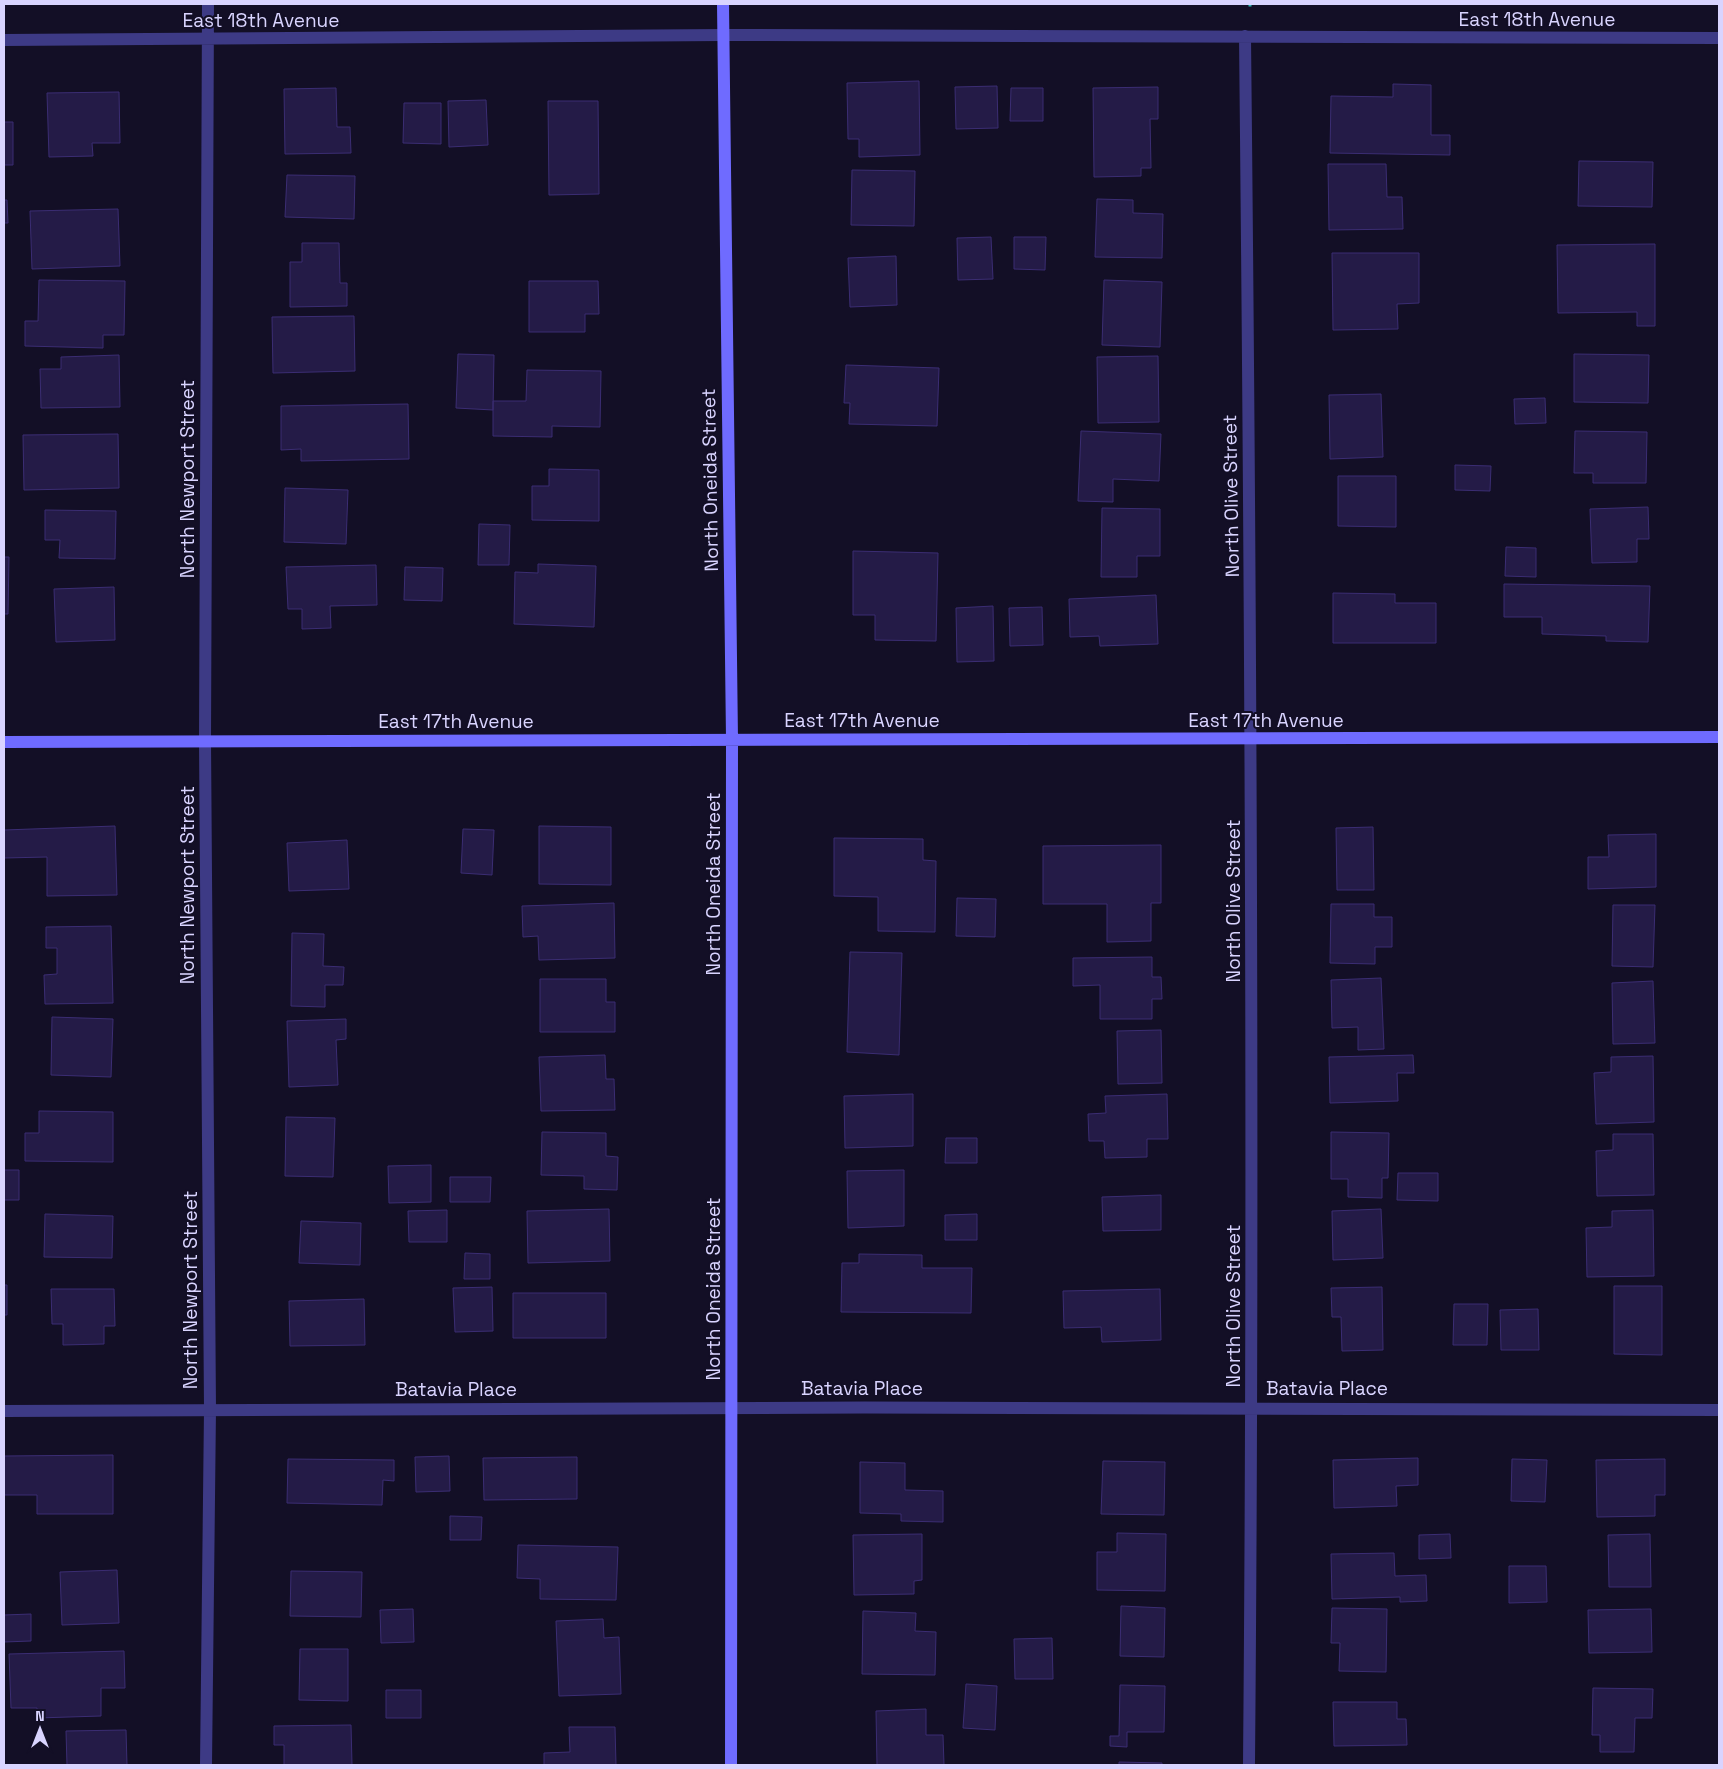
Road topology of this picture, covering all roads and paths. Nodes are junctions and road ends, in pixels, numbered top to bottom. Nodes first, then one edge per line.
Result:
1 (208, 4) edge
2 (723, 4) edge
3 (1250, 4) edge
4 (1250, 9) dead end
5 (723, 35) junction
6 (1245, 36) junction
7 (1719, 38) edge
8 (208, 39) junction
9 (4, 40) edge
10 (1719, 737) edge
11 (732, 739) junction
12 (1252, 739) junction
13 (205, 741) junction
14 (4, 742) edge
15 (732, 1407) junction
16 (1252, 1407) junction
17 (210, 1410) junction
18 (1719, 1410) edge
19 (4, 1411) edge
20 (206, 1765) edge
21 (731, 1765) edge
22 (1249, 1765) edge

1 - 8 street, North Newport Street
2 - 5 street, North Oneida Street
3 - 4 path
5 - 6 street, East 18th Avenue
5 - 8 street, East 18th Avenue
5 - 11 street, North Oneida Street
6 - 7 street, East 18th Avenue
6 - 12 street, North Olive Street
8 - 9 street, East 18th Avenue
8 - 13 street, North Newport Street
10 - 12 street, East 17th Avenue
11 - 12 street, East 17th Avenue
11 - 13 street, East 17th Avenue
11 - 15 street, North Oneida Street
12 - 16 street, North Olive Street
13 - 14 street, East 17th Avenue
13 - 17 street, North Newport Street
15 - 16 street, Batavia Place
15 - 17 street, Batavia Place
15 - 21 street, North Oneida Street
16 - 18 street, Batavia Place
16 - 22 street, North Olive Street
17 - 19 street, Batavia Place
17 - 20 street, North Newport Street

